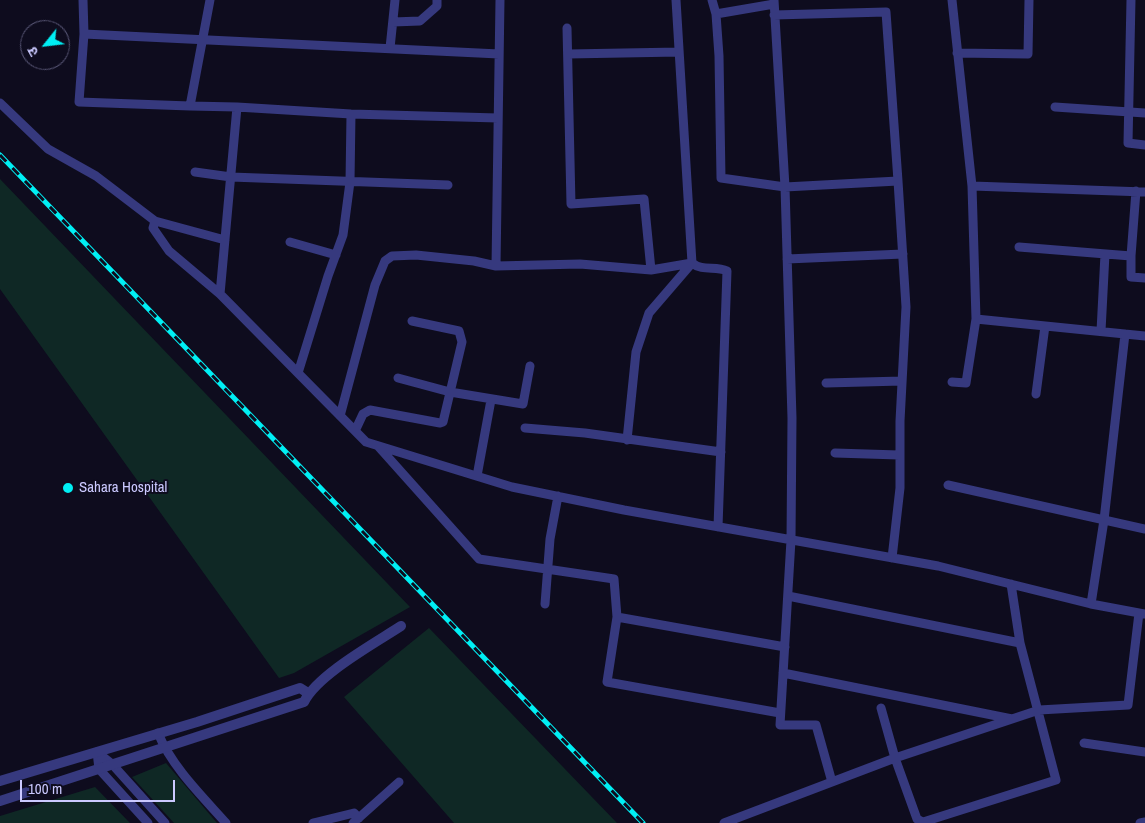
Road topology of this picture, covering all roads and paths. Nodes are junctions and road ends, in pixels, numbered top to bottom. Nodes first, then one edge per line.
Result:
1 (83, 0) edge
2 (210, 0) edge
3 (395, 0) edge
4 (437, 0) edge
5 (500, 0) edge
6 (676, 0) edge
7 (712, 0) edge
8 (952, 0) edge
9 (1029, 0) edge
10 (1131, 0) edge
11 (774, 2) edge
12 (716, 14) junction
13 (774, 14) junction
14 (393, 22) junction
15 (567, 28) dead end
16 (84, 34) junction
17 (203, 38) junction
18 (390, 48) junction
19 (678, 52) junction
20 (958, 53) junction
21 (499, 54) junction
22 (568, 54) junction
23 (0, 103) edge
24 (190, 106) junction
25 (238, 107) junction
26 (1055, 107) dead end
27 (1129, 112) junction
28 (1145, 113) edge
29 (351, 114) junction
30 (498, 118) junction
31 (1145, 145) edge
32 (195, 172) dead end
33 (231, 177) junction
34 (898, 181) junction
35 (350, 182) junction
36 (448, 185) dead end
37 (972, 186) junction
38 (785, 187) junction
39 (1141, 192) edge
40 (155, 221) junction
41 (225, 240) junction
42 (290, 242) dead end
43 (1019, 247) dead end
44 (903, 254) junction
45 (1105, 254) junction
46 (336, 255) junction
47 (1131, 256) junction
48 (787, 259) junction
49 (692, 264) junction
50 (496, 266) junction
51 (650, 270) junction
52 (1145, 278) edge
53 (220, 294) junction
54 (976, 319) junction
55 (412, 321) dead end
56 (1045, 326) junction
57 (1101, 331) junction
58 (1125, 334) junction
59 (1145, 336) edge
60 (530, 366) dead end
61 (298, 373) junction
62 (398, 378) dead end
63 (902, 381) junction
64 (952, 382) dead end
65 (826, 383) dead end
66 (450, 392) junction
67 (1036, 394) dead end
68 (491, 400) junction
69 (340, 416) junction
70 (525, 428) dead end
71 (355, 431) junction
72 (627, 440) junction
73 (378, 446) junction
74 (721, 452) junction
75 (834, 453) dead end
76 (899, 455) junction
77 (476, 476) junction
78 (948, 485) dead end
79 (558, 496) junction
80 (1104, 520) junction
81 (718, 527) junction
82 (1145, 529) edge
83 (791, 540) junction
84 (892, 558) junction
85 (549, 568) junction
86 (1011, 584) junction
87 (788, 596) junction
88 (545, 604) dead end
89 (1091, 604) junction
90 (1142, 614) edge
91 (617, 618) junction
92 (401, 626) dead end
93 (1020, 643) junction
94 (785, 647) junction
95 (783, 673) junction
96 (308, 693) junction
97 (881, 708) dead end
98 (1039, 710) junction
99 (780, 712) junction
100 (1012, 719) junction
101 (158, 733) junction
102 (1084, 743) dead end
103 (164, 747) junction
104 (98, 752) junction
105 (1145, 752) edge
106 (895, 758) junction
107 (112, 764) junction
108 (99, 769) junction
109 (0, 781) edge
110 (399, 782) dead end
111 (832, 782) junction
112 (0, 801) edge
113 (356, 820) edge
114 (1145, 822) edge
115 (148, 823) edge
116 (165, 823) edge
117 (226, 823) edge
118 (313, 823) edge
119 (724, 823) edge
120 (922, 823) edge
121 (1140, 823) edge

1 - 16 street
2 - 17 street
3 - 14 street
4 - 14 street
5 - 21 street
6 - 19 street
7 - 12 street
8 - 20 street
9 - 20 street
10 - 27 street
11 - 12 street
11 - 13 street
12 - 38 street
13 - 34 street
13 - 38 street
14 - 18 street
15 - 22 street
16 - 17 street
16 - 24 street
17 - 18 street
17 - 24 street
18 - 21 street
19 - 22 street
19 - 49 street
20 - 37 street
21 - 30 street
22 - 51 street
23 - 40 street
24 - 25 street
25 - 29 street
25 - 33 street
26 - 27 street
27 - 28 street
27 - 31 street
29 - 30 street
29 - 35 street
30 - 50 street
32 - 33 street
33 - 35 street
33 - 41 street
34 - 38 street
34 - 44 street
35 - 36 street
35 - 46 street
37 - 39 street
37 - 54 street
38 - 48 street
39 - 47 street
40 - 41 street
40 - 53 street
41 - 53 street
42 - 46 street
43 - 45 street
44 - 48 street
44 - 63 street
45 - 47 street
45 - 57 street
46 - 61 street
47 - 52 street
48 - 83 street
49 - 51 street
49 - 72 street
49 - 74 street
50 - 51 street
50 - 69 street
53 - 61 street
54 - 56 street
54 - 64 street
55 - 66 street
56 - 57 street
56 - 67 street
57 - 58 street
58 - 59 street
58 - 80 street
60 - 68 street
61 - 69 street
62 - 66 street
63 - 65 street
63 - 76 street
66 - 68 street
66 - 71 street
68 - 77 street
69 - 71 street
70 - 72 street
71 - 73 street
72 - 74 street
73 - 77 street
73 - 85 street
74 - 81 street
75 - 76 street
76 - 84 street
77 - 79 street
78 - 80 street
79 - 81 street
79 - 85 street
80 - 82 street
80 - 89 street
81 - 83 street
83 - 84 street
83 - 87 street
84 - 86 street
85 - 88 street
85 - 91 street
86 - 89 street
86 - 93 street
87 - 93 street
87 - 94 street
89 - 90 street
90 - 98 street
91 - 94 street
91 - 99 street
92 - 96 street
93 - 98 street
94 - 95 street
95 - 99 street
95 - 100 street
96 - 101 street
96 - 103 street
97 - 106 street
98 - 100 street
98 - 120 street
99 - 111 street
100 - 106 street
101 - 103 street
101 - 104 street
102 - 105 street
103 - 107 street
103 - 117 street
104 - 107 street
104 - 108 street
104 - 109 street
106 - 111 street
106 - 120 street
107 - 108 street
107 - 116 street
108 - 112 street
108 - 115 street
110 - 113 street
111 - 119 street
113 - 118 street
114 - 121 street

